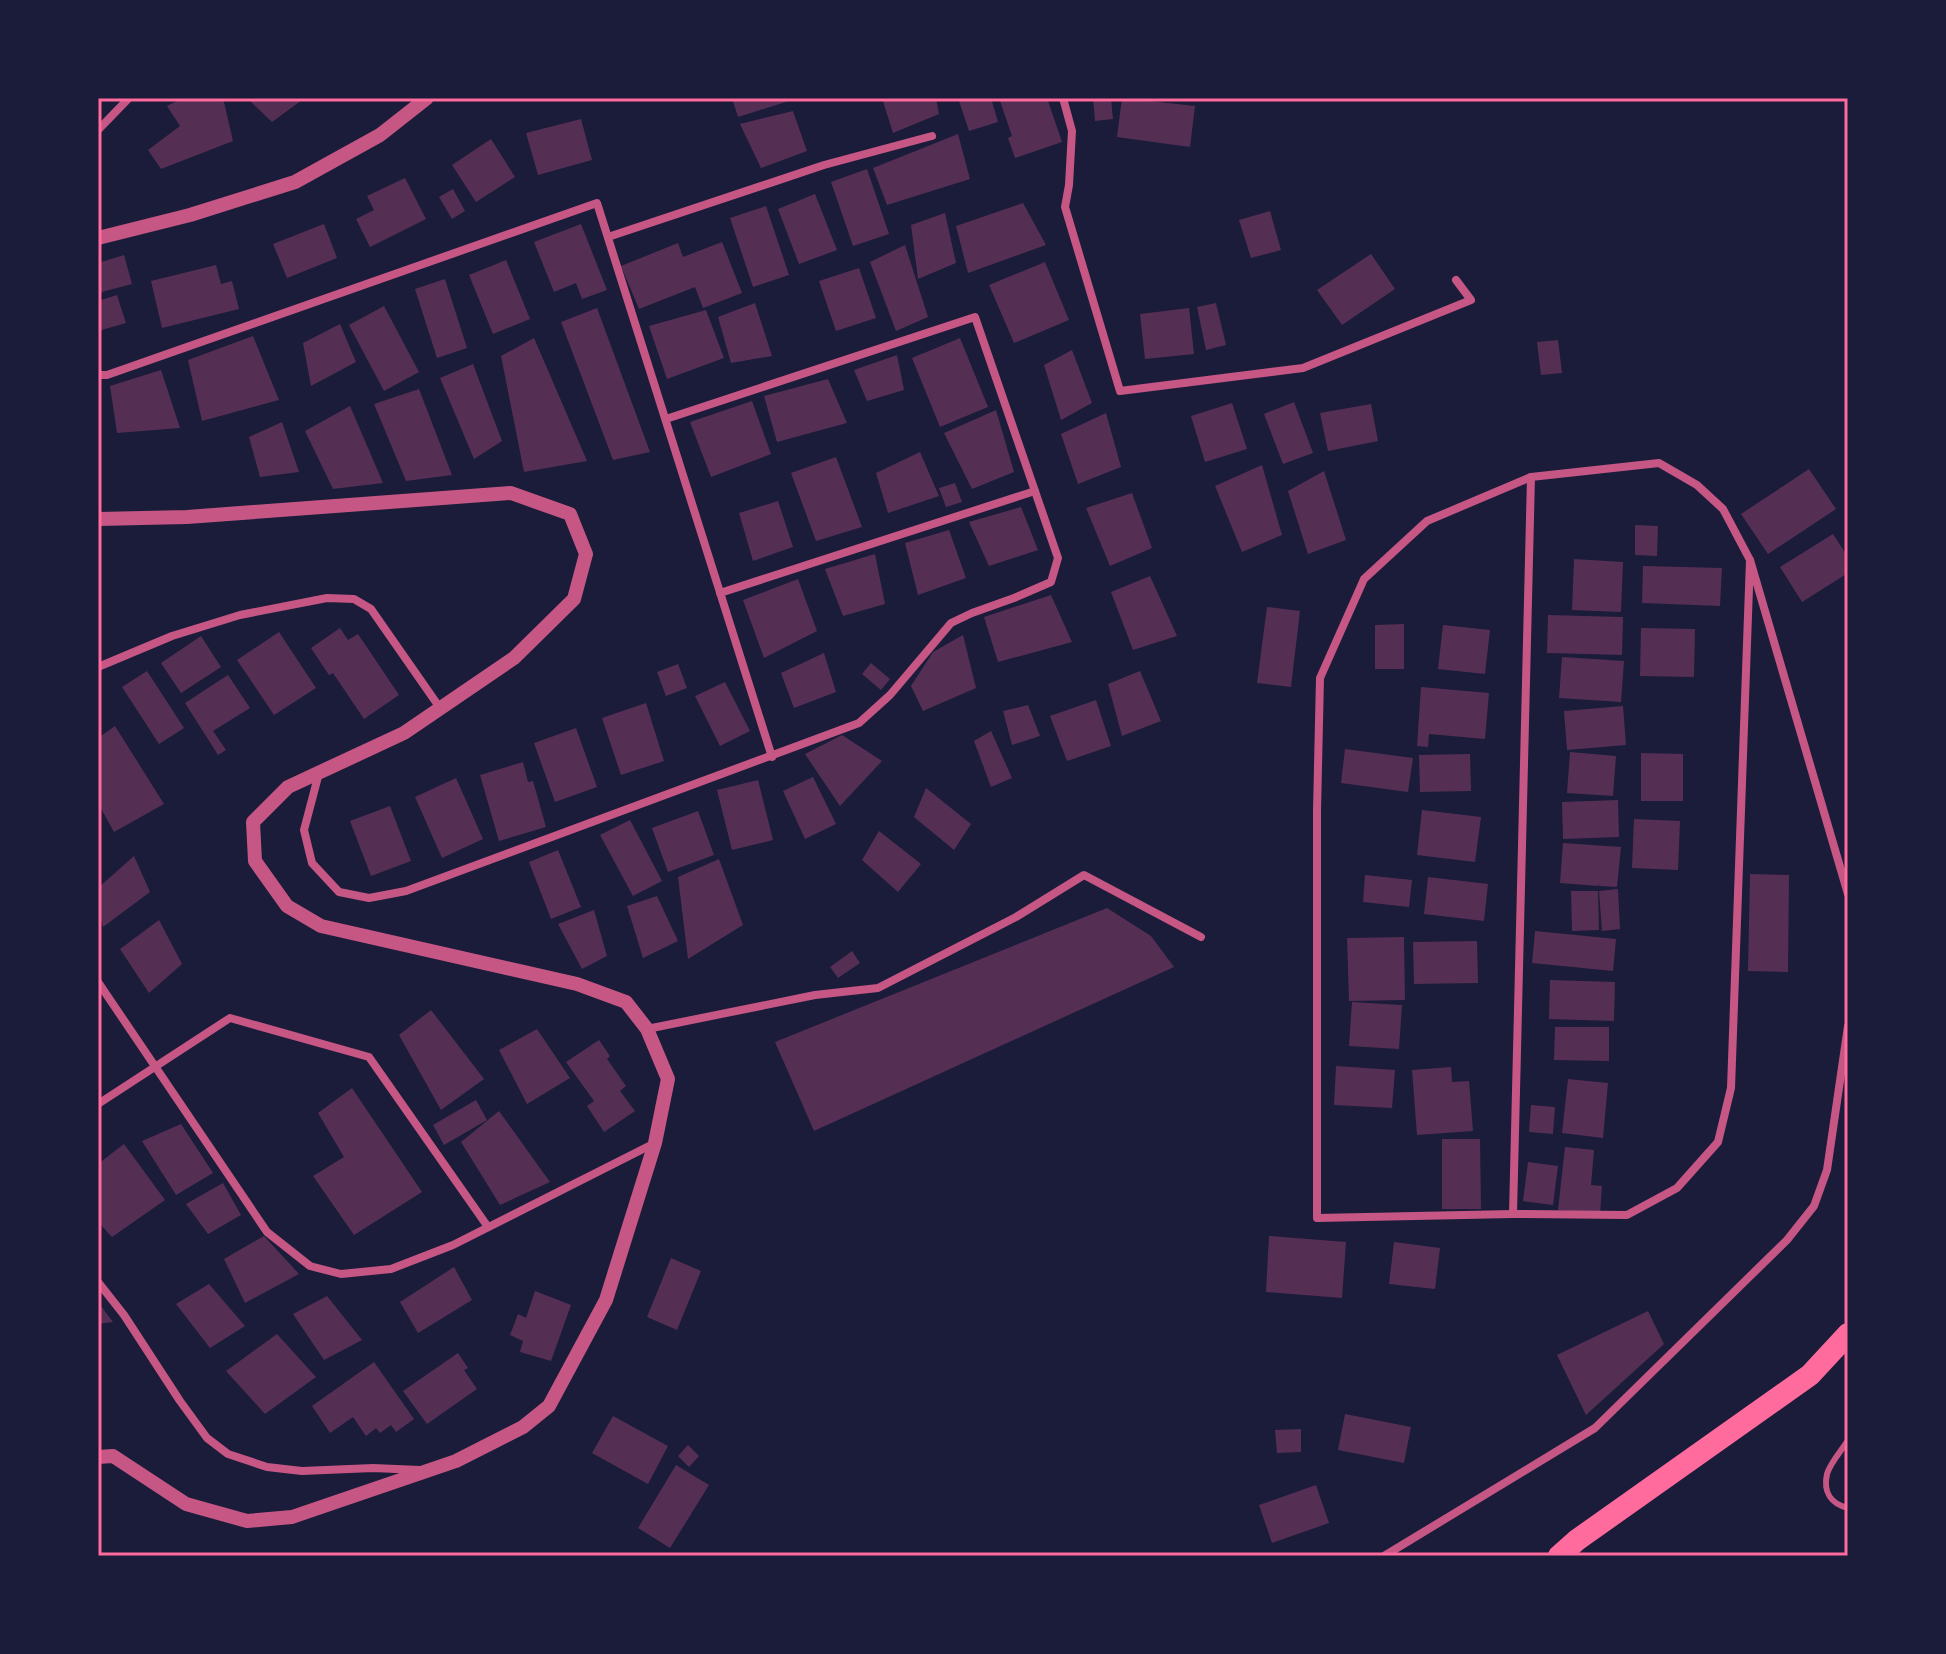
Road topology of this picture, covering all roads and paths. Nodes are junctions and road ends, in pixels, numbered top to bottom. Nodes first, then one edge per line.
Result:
1 (129, 98) edge
2 (427, 98) edge
3 (1063, 98) edge
4 (98, 130) edge
5 (932, 136) dead end
6 (608, 237) junction
7 (98, 238) edge
8 (1456, 280) dead end
9 (98, 375) edge
10 (666, 419) junction
11 (1531, 477) junction
12 (1035, 491) junction
13 (98, 519) edge
14 (1750, 560) junction
15 (720, 593) junction
16 (98, 667) edge
17 (440, 708) junction
18 (772, 757) junction
19 (319, 773) junction
20 (1848, 894) edge
21 (1201, 937) dead end
22 (98, 982) edge
23 (1848, 1026) edge
24 (647, 1029) junction
25 (155, 1066) junction
26 (98, 1104) edge
27 (655, 1143) junction
28 (1513, 1214) junction
29 (488, 1227) junction
30 (98, 1282) edge
31 (1848, 1334) edge
32 (1848, 1440) edge
33 (98, 1457) edge
34 (429, 1470) junction
35 (1848, 1508) edge
36 (1384, 1556) edge
37 (1559, 1556) edge

1 - 4 street
2 - 7 street
3 - 8 street
5 - 6 street
6 - 9 street
6 - 10 street
10 - 12 street
10 - 15 street
11 - 14 street
11 - 28 street
11 - 28 street
12 - 15 street
12 - 18 street
13 - 17 street
14 - 20 street
14 - 28 street
15 - 18 street
16 - 17 street
17 - 19 street
18 - 19 street
19 - 24 street
21 - 24 street
22 - 25 street
23 - 36 street
24 - 27 street
25 - 26 street
25 - 29 street
25 - 29 street
27 - 29 street
27 - 34 street
30 - 34 street
31 - 37 highway
32 - 35 lane
33 - 34 street

